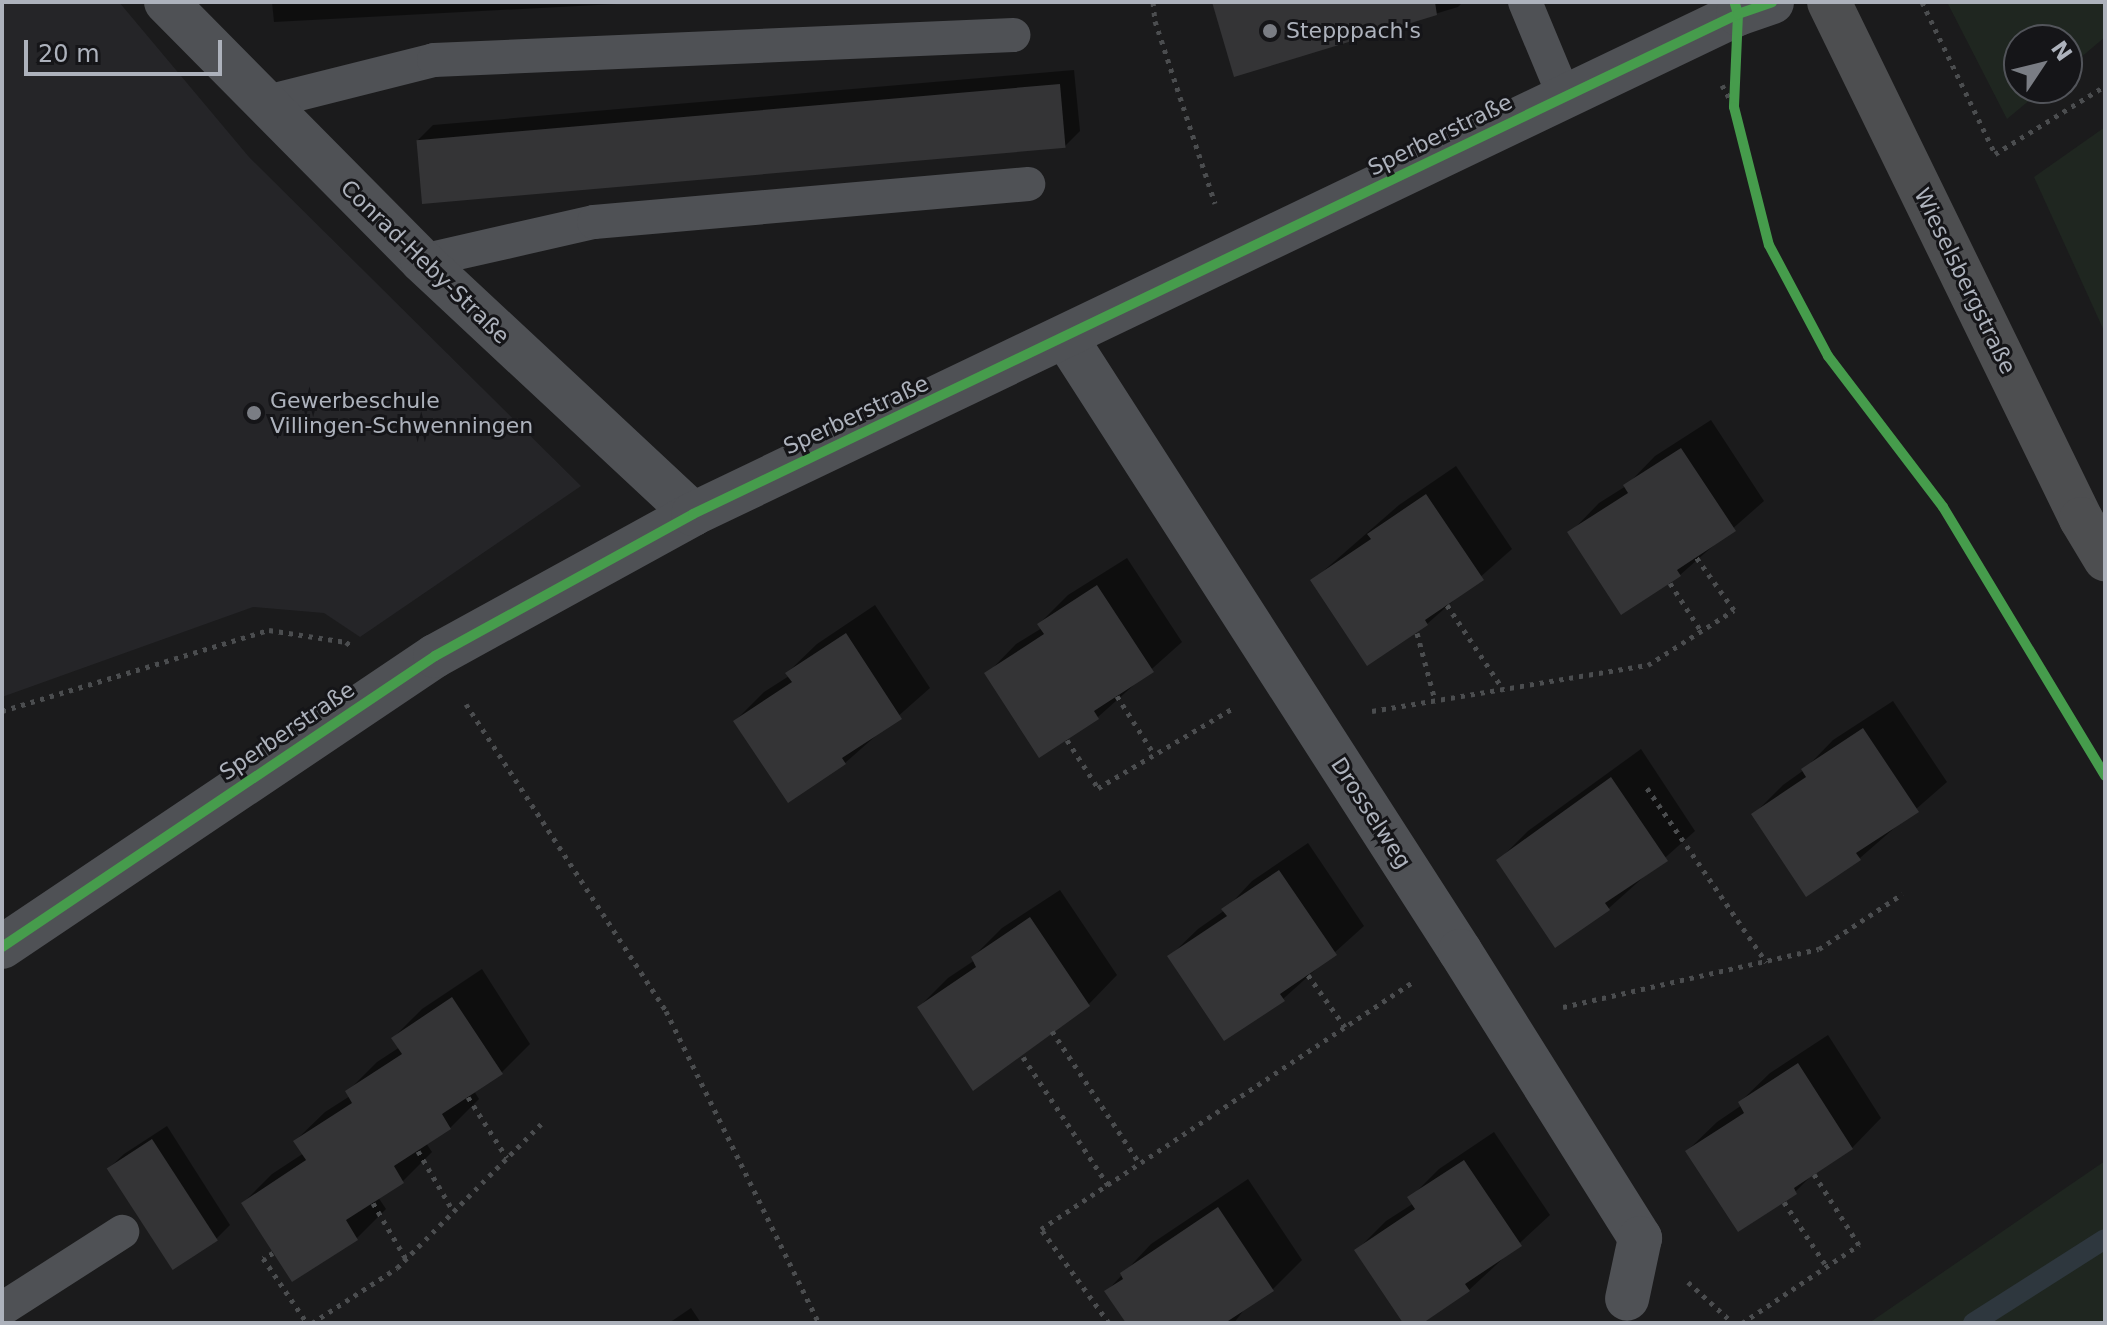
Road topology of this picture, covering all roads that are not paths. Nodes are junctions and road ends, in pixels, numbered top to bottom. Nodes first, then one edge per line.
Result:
1 (166, 2) edge
2 (1525, 2) edge
3 (1829, 2) edge
4 (1755, 8) edge
5 (1013, 35) dead end
6 (1565, 98) junction
7 (263, 103) junction
8 (1028, 184) dead end
9 (422, 261) junction
10 (1066, 338) junction
11 (693, 514) junction
12 (2105, 559) edge
13 (2, 947) edge
14 (122, 1232) dead end
15 (1627, 1299) dead end
16 (2, 1309) edge

1 - 7 street, Conrad-Heby-Straße
2 - 6 lane
3 - 12 main road, Wieselsbergstraße
4 - 6 street, Sperberstraße
5 - 7 lane
6 - 10 street, Sperberstraße
7 - 9 street, Conrad-Heby-Straße
8 - 9 lane
9 - 11 street, Conrad-Heby-Straße
10 - 11 street, Sperberstraße
10 - 15 street, Drosselweg
11 - 13 street, Sperberstraße
14 - 16 lane

